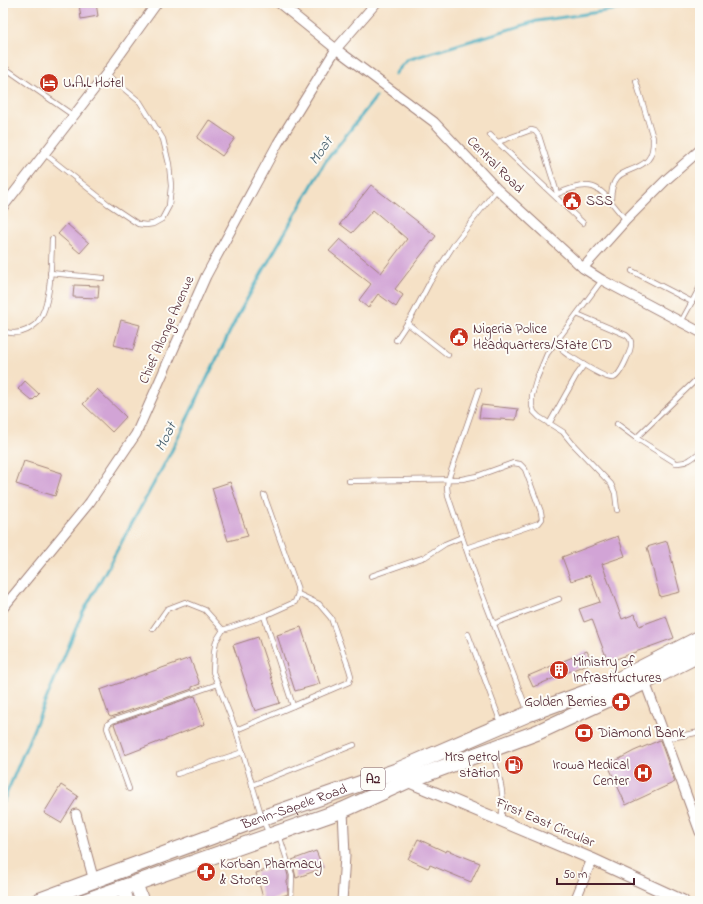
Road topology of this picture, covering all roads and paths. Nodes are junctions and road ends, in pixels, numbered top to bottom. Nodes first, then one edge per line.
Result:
1 (156, 3) edge
2 (279, 3) edge
3 (376, 3) edge
4 (336, 49) junction
5 (4, 68) dead end
6 (106, 74) junction
7 (636, 81) dead end
8 (74, 116) junction
9 (490, 135) dead end
10 (498, 142) junction
11 (700, 150) edge
12 (45, 154) junction
13 (497, 189) junction
14 (556, 194) junction
15 (611, 201) junction
16 (3, 207) edge
17 (626, 220) junction
18 (583, 223) dead end
19 (52, 239) dead end
20 (583, 268) junction
21 (632, 271) dead end
22 (50, 273) junction
23 (103, 278) dead end
24 (602, 280) junction
25 (700, 287) edge
26 (692, 302) junction
27 (577, 314) junction
28 (681, 322) junction
29 (407, 323) junction
30 (3, 331) edge
31 (700, 332) edge
32 (396, 340) dead end
33 (558, 340) junction
34 (448, 355) dead end
35 (584, 365) junction
36 (700, 376) edge
37 (479, 390) dead end
38 (549, 424) junction
39 (617, 424) dead end
40 (636, 438) junction
41 (700, 452) edge
42 (448, 480) junction
43 (349, 481) dead end
44 (264, 495) dead end
45 (618, 510) dead end
46 (462, 537) junction
47 (466, 548) junction
48 (372, 576) dead end
49 (298, 594) junction
50 (558, 599) dead end
51 (3, 608) edge
52 (264, 616) junction
53 (493, 624) junction
54 (153, 629) dead end
55 (224, 630) junction
56 (468, 634) dead end
57 (700, 638) edge
58 (700, 654) edge
59 (645, 682) junction
60 (218, 684) junction
61 (293, 706) junction
62 (528, 714) junction
63 (502, 725) junction
64 (236, 730) junction
65 (700, 732) edge
66 (666, 739) junction
67 (354, 745) dead end
68 (492, 750) junction
69 (242, 752) junction
70 (396, 771) junction
71 (177, 774) dead end
72 (407, 781) junction
73 (252, 785) junction
74 (129, 789) dead end
75 (343, 810) junction
76 (76, 814) dead end
77 (262, 818) junction
78 (501, 821) junction
79 (700, 832) edge
80 (274, 835) junction
81 (592, 859) junction
82 (94, 880) junction
83 (129, 891) edge
84 (92, 900) edge
85 (38, 901) edge
86 (142, 901) edge
87 (291, 901) edge
88 (342, 901) edge
89 (575, 901) edge
90 (683, 901) edge

1 - 6 street
2 - 4 street, Central Road
3 - 4 street, Chief Alonge Avenue
4 - 13 street, Central Road
4 - 51 street, Chief Alonge Avenue
5 - 8 lane
6 - 8 street
6 - 12 lane
7 - 15 lane
8 - 12 street
9 - 10 lane
10 - 14 lane
10 - 14 lane
11 - 17 street
12 - 16 street
13 - 20 street, Central Road
13 - 29 lane
14 - 15 lane
14 - 18 lane
15 - 17 lane
17 - 20 street
19 - 22 lane
20 - 24 street, Central Road
21 - 26 lane
22 - 23 lane
22 - 30 lane
24 - 27 lane
24 - 28 street, Central Road
25 - 26 lane
26 - 28 lane
27 - 33 lane
27 - 35 lane
28 - 31 street, Central Road
29 - 32 lane
29 - 34 lane
33 - 35 lane
33 - 38 lane
35 - 38 lane
36 - 40 lane
37 - 42 lane
38 - 45 lane
39 - 40 lane
40 - 41 lane
42 - 43 lane
42 - 46 lane
42 - 47 lane
44 - 49 lane
46 - 47 lane
46 - 48 lane
47 - 53 lane
49 - 52 lane
49 - 61 lane
50 - 53 lane
52 - 55 lane
52 - 61 lane
53 - 62 lane
54 - 55 lane
55 - 60 lane
56 - 63 lane
57 - 62 highway, Benin-Sapele Road / A2
58 - 59 highway, Benin-Sapele Road / A2
59 - 66 street
59 - 68 highway, Benin-Sapele Road / A2
60 - 64 lane
60 - 74 lane
61 - 64 lane
62 - 63 highway, Benin-Sapele Road / A2
63 - 70 highway, Benin-Sapele Road / A2
64 - 69 lane
65 - 66 lane
66 - 79 street
67 - 73 lane
68 - 72 highway, Benin-Sapele Road / A2
68 - 78 lane
69 - 71 lane
69 - 73 lane
70 - 72 street, First East Circular
70 - 77 highway, Benin-Sapele Road / A2
72 - 75 highway, Benin-Sapele Road / A2
72 - 78 street, First East Circular
73 - 77 lane
75 - 80 highway, Benin-Sapele Road / A2
75 - 88 street
76 - 82 street
77 - 80 lane
77 - 82 highway, Benin-Sapele Road / A2
78 - 81 street, First East Circular
80 - 83 highway, Benin-Sapele Road / A2
80 - 87 lane
81 - 89 street
81 - 90 street, First East Circular
82 - 85 highway, Benin-Sapele Road / A2
83 - 84 highway, Benin-Sapele Road / A2
83 - 86 main road

